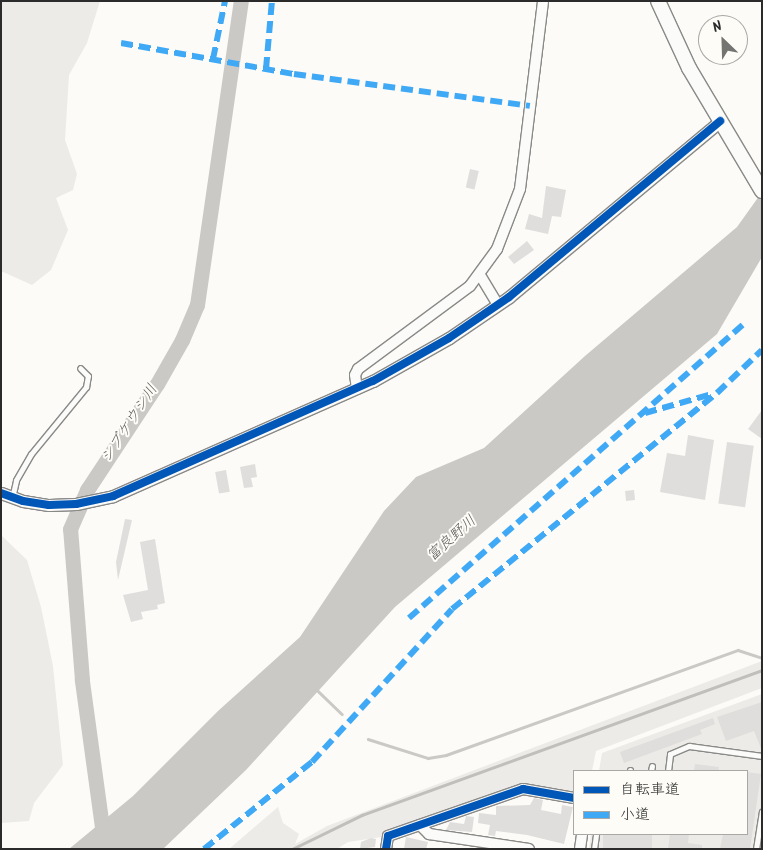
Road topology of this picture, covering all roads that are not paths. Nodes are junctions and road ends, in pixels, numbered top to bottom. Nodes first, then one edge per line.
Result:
1 (543, 1) edge
2 (658, 1) edge
3 (720, 121) junction
4 (762, 192) edge
5 (480, 276) junction
6 (498, 305) junction
7 (80, 368) dead end
8 (358, 390) junction
9 (1, 493) edge
10 (12, 498) junction
11 (762, 756) edge
12 (668, 770) edge
13 (573, 798) edge
14 (762, 811) edge
15 (420, 826) junction
16 (582, 835) edge
17 (596, 835) edge
18 (386, 849) edge
19 (529, 849) edge
20 (580, 849) edge
21 (594, 849) edge
22 (756, 849) edge

1 - 5 street
2 - 3 main road
3 - 4 main road
3 - 6 street
5 - 6 street
5 - 8 street
6 - 8 street
7 - 10 lane
8 - 10 street
9 - 10 street
11 - 12 lane
13 - 15 street
14 - 22 lane
15 - 18 street
15 - 19 street
16 - 20 street
17 - 21 lane

